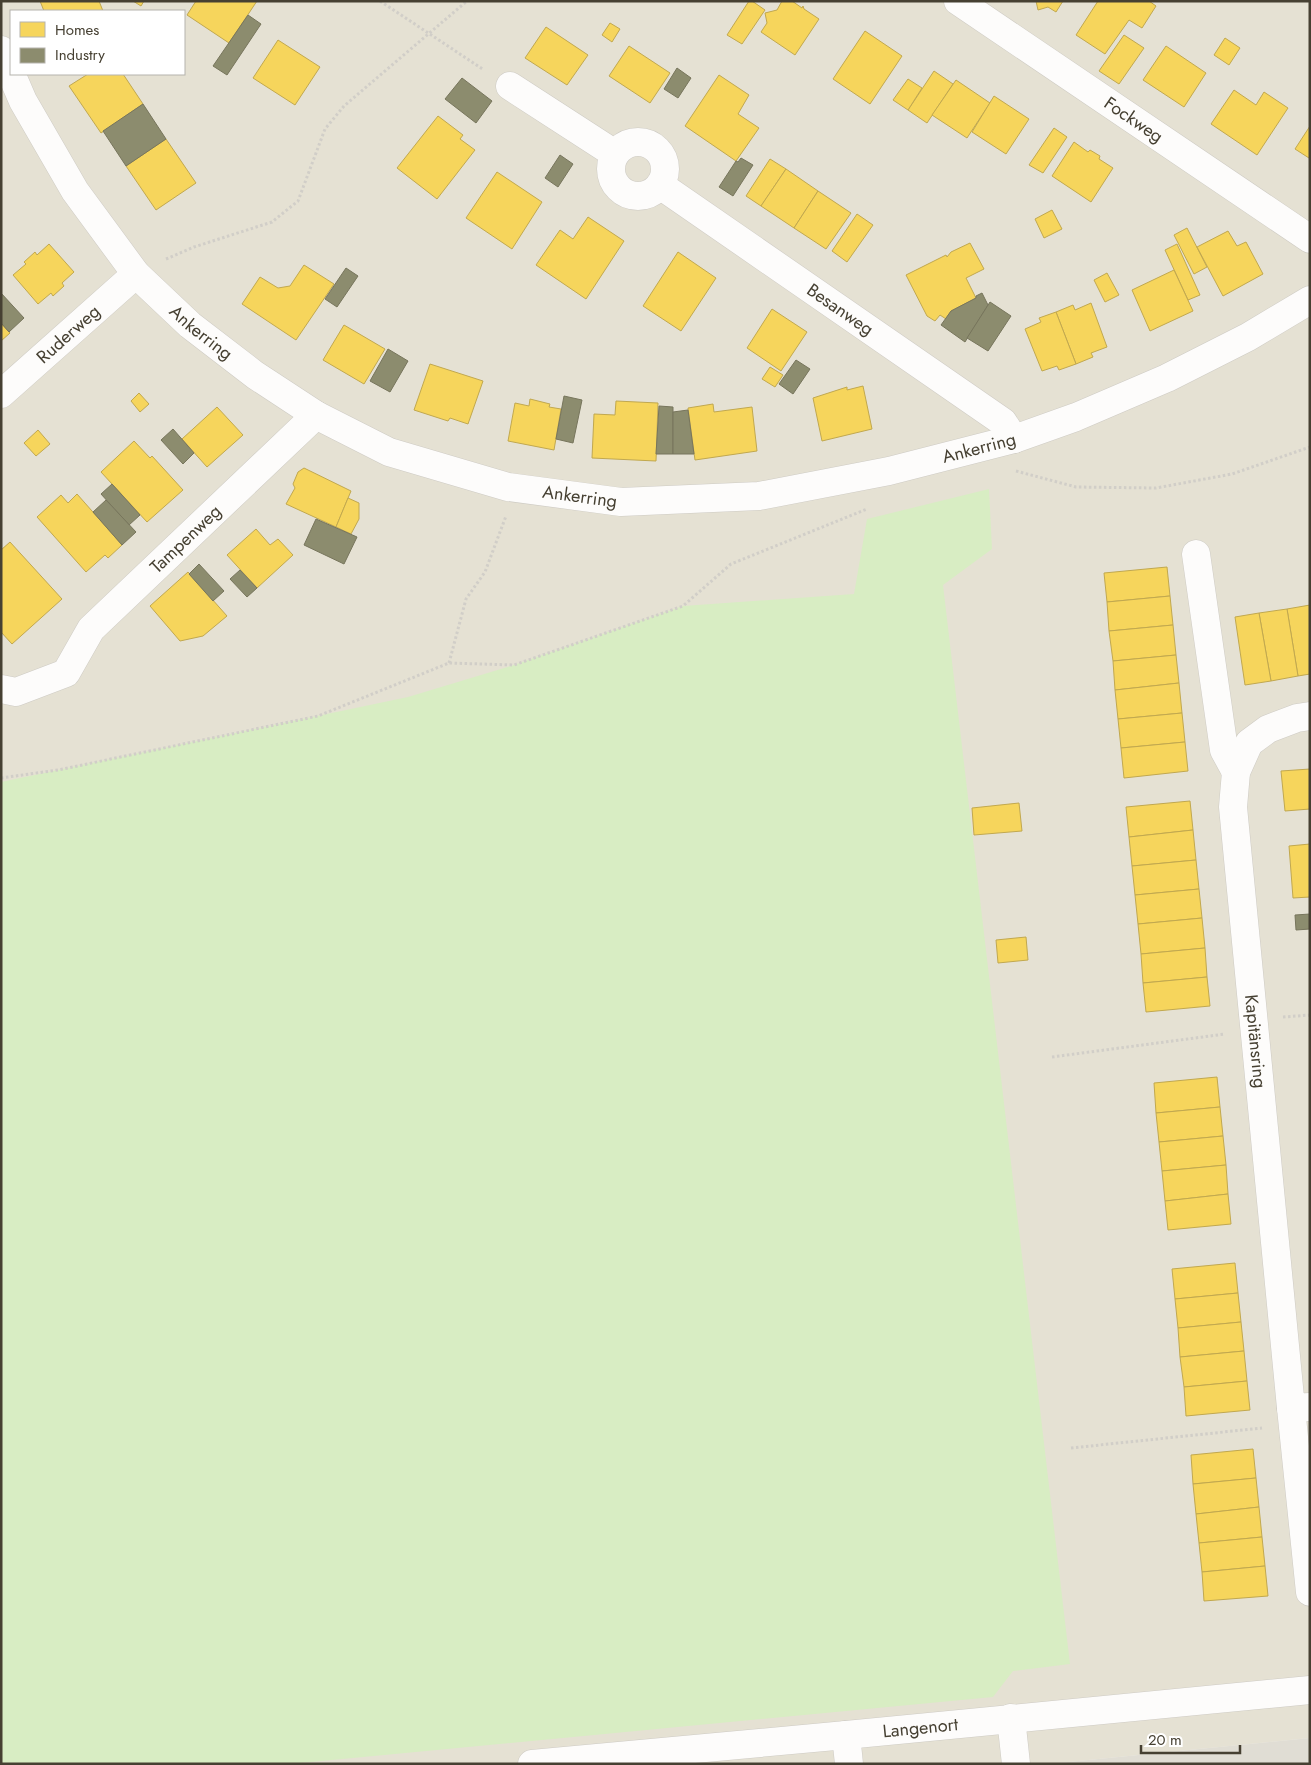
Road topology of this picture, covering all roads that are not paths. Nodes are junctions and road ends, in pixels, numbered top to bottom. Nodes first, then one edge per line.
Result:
1 (958, 1) edge
2 (1, 50) edge
3 (10, 71) edge
4 (12, 75) edge
5 (510, 86) road end
6 (616, 154) junction
7 (660, 185) junction
8 (1310, 239) edge
9 (136, 274) junction
10 (1310, 300) edge
11 (1, 394) edge
12 (316, 415) junction
13 (1014, 439) junction
14 (1196, 554) dead end
15 (1, 689) edge
16 (1310, 716) edge
17 (1236, 772) junction
18 (1298, 1413) edge
19 (1310, 1592) edge
20 (1310, 1690) edge
21 (1011, 1718) junction
22 (846, 1736) junction
23 (532, 1764) edge
24 (849, 1764) edge
25 (1016, 1764) edge

1 - 8 street, Fockweg
2 - 3 street, Ankerring
4 - 9 street, Ankerring
5 - 6 street
6 - 7 street
6 - 7 street
7 - 13 street, Besanweg
9 - 11 street, Ruderweg
9 - 12 street, Ankerring
10 - 13 street, Ankerring
12 - 13 street, Ankerring
12 - 15 street, Tampenweg
14 - 17 street
16 - 17 street, Kapitänsring
17 - 18 street, Kapitänsring
18 - 19 street, Kapitänsring
20 - 21 street, Langenort
21 - 22 street, Langenort
21 - 25 street
22 - 23 street, Langenort
22 - 24 street

